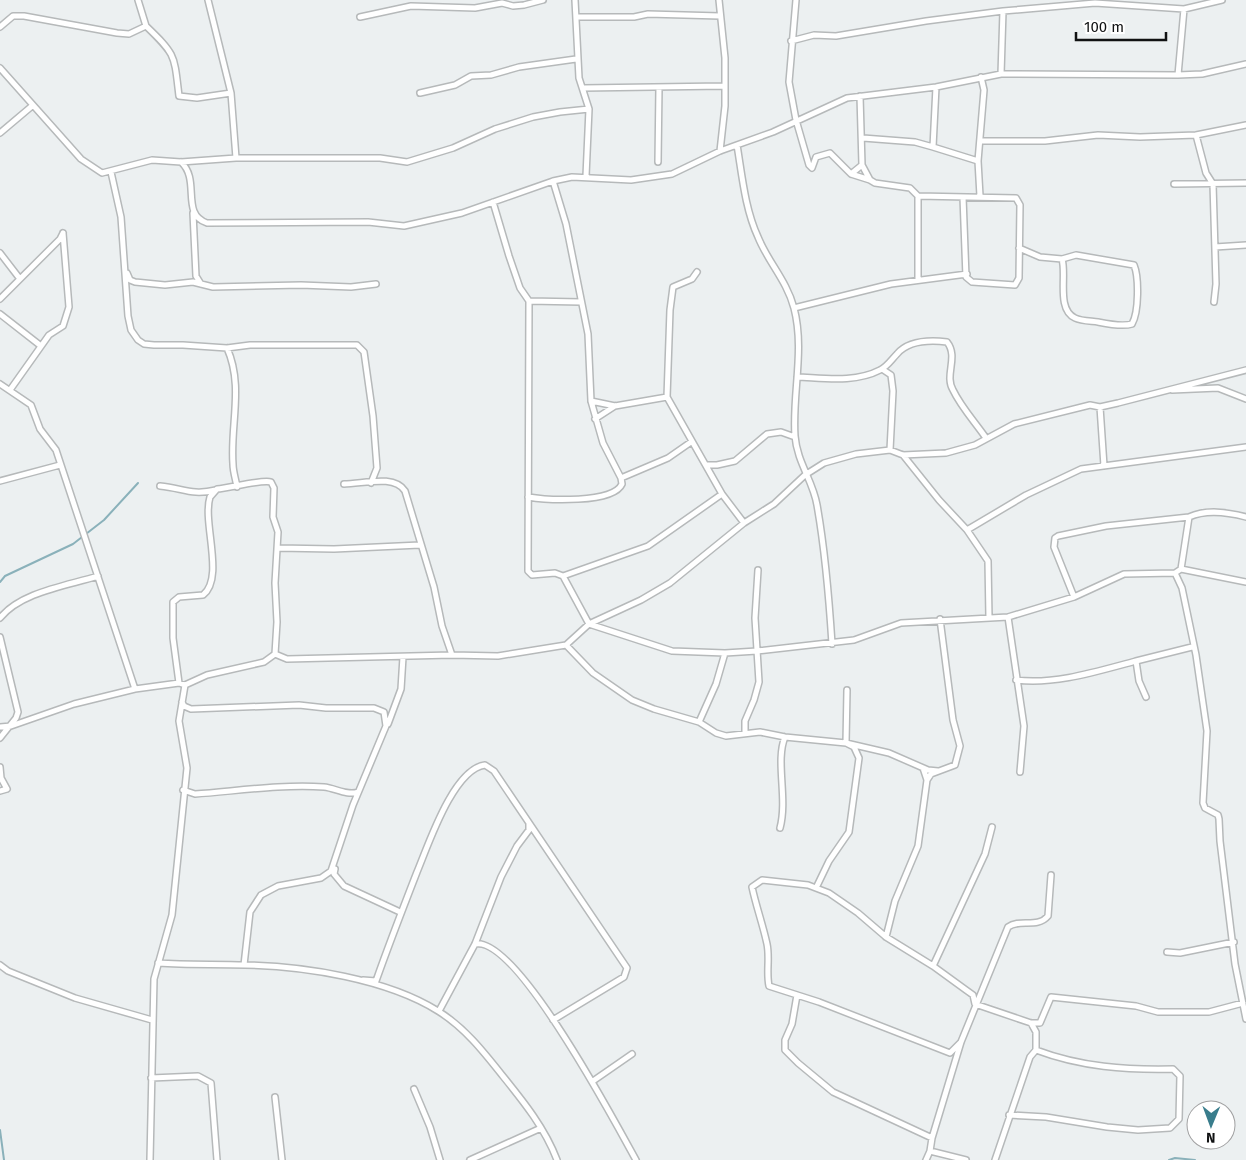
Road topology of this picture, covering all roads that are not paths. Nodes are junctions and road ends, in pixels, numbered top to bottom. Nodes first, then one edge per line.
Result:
1 (138, 0) edge
2 (208, 0) edge
3 (543, 0) edge
4 (575, 0) edge
5 (719, 0) edge
6 (796, 0) edge
7 (1222, 0) edge
8 (502, 2) edge
9 (1095, 2) edge
10 (1184, 9) junction
11 (1003, 11) junction
12 (360, 16) dead end
13 (720, 16) junction
14 (577, 17) junction
15 (146, 26) junction
16 (0, 27) edge
17 (791, 41) junction
18 (576, 59) junction
19 (1246, 64) edge
20 (0, 68) edge
21 (1001, 74) junction
22 (1178, 75) junction
23 (981, 78) junction
24 (724, 86) junction
25 (659, 87) junction
26 (936, 87) junction
27 (583, 88) junction
28 (232, 93) junction
29 (420, 93) dead end
30 (860, 96) junction
31 (32, 106) junction
32 (589, 109) junction
33 (796, 120) junction
34 (1246, 125) edge
35 (0, 132) edge
36 (1196, 135) junction
37 (863, 138) junction
38 (980, 141) junction
39 (737, 145) junction
40 (933, 148) junction
41 (720, 151) junction
42 (236, 158) junction
43 (978, 161) junction
44 (181, 162) junction
45 (658, 162) dead end
46 (862, 165) junction
47 (111, 172) junction
48 (850, 174) junction
49 (586, 176) junction
50 (870, 180) junction
51 (553, 181) junction
52 (1246, 183) edge
53 (1174, 184) dead end
54 (1213, 184) junction
55 (918, 196) junction
56 (980, 196) junction
57 (963, 197) junction
58 (494, 202) junction
59 (192, 206) junction
60 (1246, 245) edge
61 (1214, 247) junction
62 (1019, 248) junction
63 (0, 253) edge
64 (1062, 259) junction
65 (125, 271) junction
66 (697, 272) dead end
67 (967, 274) junction
68 (20, 279) junction
69 (918, 280) junction
70 (202, 284) junction
71 (376, 284) dead end
72 (0, 299) edge
73 (528, 301) junction
74 (581, 302) junction
75 (1214, 302) dead end
76 (794, 308) junction
77 (0, 314) edge
78 (41, 346) junction
79 (227, 348) junction
80 (882, 370) junction
81 (1246, 370) edge
82 (797, 377) junction
83 (0, 384) edge
84 (1164, 389) junction
85 (10, 390) junction
86 (668, 397) junction
87 (1246, 399) edge
88 (591, 401) junction
89 (615, 406) junction
90 (1100, 407) junction
91 (595, 418) junction
92 (795, 436) junction
93 (986, 438) junction
94 (691, 442) junction
95 (1246, 447) edge
96 (890, 450) junction
97 (903, 455) junction
98 (60, 465) junction
99 (707, 465) junction
100 (1104, 466) junction
101 (805, 475) junction
102 (621, 478) junction
103 (0, 481) edge
104 (371, 483) junction
105 (344, 484) dead end
106 (160, 486) dead end
107 (237, 487) junction
108 (217, 489) junction
109 (722, 494) junction
110 (528, 497) junction
111 (1189, 517) junction
112 (1246, 517) edge
113 (744, 523) junction
114 (967, 530) junction
115 (420, 545) junction
116 (278, 548) junction
117 (1181, 569) junction
118 (758, 570) dead end
119 (1175, 573) junction
120 (98, 576) junction
121 (563, 576) junction
122 (1246, 582) edge
123 (1074, 597) junction
124 (1008, 617) junction
125 (0, 618) edge
126 (989, 618) junction
127 (940, 619) junction
128 (589, 624) junction
129 (0, 637) edge
130 (832, 644) junction
131 (566, 645) junction
132 (1192, 647) junction
133 (757, 651) junction
134 (725, 653) junction
135 (274, 654) junction
136 (452, 655) junction
137 (403, 657) junction
138 (1136, 660) junction
139 (1016, 680) junction
140 (182, 684) junction
141 (135, 690) junction
142 (847, 690) dead end
143 (1146, 697) dead end
144 (182, 702) junction
145 (699, 722) junction
146 (11, 726) junction
147 (386, 726) junction
148 (0, 727) edge
149 (745, 733) junction
150 (785, 737) junction
151 (0, 738) edge
152 (846, 743) junction
153 (0, 767) edge
154 (923, 767) junction
155 (938, 771) junction
156 (1020, 772) dead end
157 (927, 780) junction
158 (183, 790) junction
159 (0, 791) edge
160 (358, 792) junction
161 (348, 793) junction
162 (353, 805) junction
163 (529, 824) junction
164 (992, 827) dead end
165 (780, 828) dead end
166 (336, 861) junction
167 (1051, 875) dead end
168 (816, 888) junction
169 (400, 912) junction
170 (886, 937) junction
171 (1234, 942) junction
172 (475, 944) junction
173 (1168, 952) dead end
174 (158, 963) junction
175 (0, 965) edge
176 (244, 965) junction
177 (933, 966) junction
178 (363, 980) junction
179 (376, 981) junction
180 (383, 987) junction
181 (797, 995) junction
182 (1242, 1003) junction
183 (975, 1004) junction
184 (439, 1011) junction
185 (1246, 1018) edge
186 (152, 1020) junction
187 (553, 1020) junction
188 (1031, 1023) junction
189 (1040, 1023) junction
190 (1036, 1032) junction
191 (961, 1042) junction
192 (1036, 1050) junction
193 (632, 1054) dead end
194 (151, 1078) junction
195 (593, 1081) junction
196 (414, 1089) dead end
197 (275, 1097) dead end
198 (1009, 1114) junction
199 (541, 1128) junction
200 (932, 1138) junction
201 (930, 1151) junction
202 (150, 1160) edge
203 (217, 1160) edge
204 (282, 1160) edge
205 (440, 1160) edge
206 (470, 1160) edge
207 (557, 1160) edge
208 (636, 1160) edge
209 (926, 1160) edge
210 (966, 1160) edge
211 (995, 1160) edge

1 - 15 street
2 - 28 street
3 - 8 street
4 - 14 street
5 - 13 street
6 - 17 street
7 - 10 street
8 - 12 street
9 - 10 street
9 - 11 street
10 - 22 street
11 - 17 street
11 - 21 street
13 - 14 street
13 - 24 street
14 - 18 street
15 - 16 street
15 - 28 street
17 - 33 street
18 - 27 street
18 - 29 street
19 - 22 street
20 - 31 street
21 - 22 street
21 - 23 street
23 - 26 street
23 - 38 street
24 - 25 street
24 - 41 street
25 - 27 street
25 - 45 street
26 - 30 street
26 - 40 street
27 - 32 street
28 - 42 street
30 - 33 street
30 - 37 street
31 - 35 street
31 - 47 street
32 - 42 street
32 - 49 street
33 - 39 street
33 - 48 street
34 - 36 street
36 - 38 street
36 - 54 street
37 - 40 street
37 - 46 street
38 - 43 street
39 - 41 street
39 - 76 street
40 - 43 street
41 - 49 street
42 - 44 street
43 - 56 street
44 - 47 street
44 - 59 street
46 - 48 street
46 - 50 street
47 - 65 street
48 - 50 street
49 - 51 street
50 - 55 street
51 - 58 street
51 - 74 street
52 - 54 street
53 - 54 street
54 - 61 street
55 - 57 street
55 - 69 street
56 - 57 street
56 - 62 street
57 - 67 street
58 - 59 street
58 - 73 street
59 - 70 street
60 - 61 street
61 - 75 street
62 - 64 street
62 - 67 street
63 - 68 street
64 - 64 street
65 - 70 street
65 - 79 street
66 - 86 street
67 - 69 street
68 - 72 street
68 - 78 street
69 - 76 street
70 - 71 street
73 - 74 street
73 - 110 street
74 - 88 street
76 - 82 street
77 - 78 street
78 - 85 street
79 - 104 street
79 - 107 street
80 - 82 street
80 - 93 street
80 - 96 street
81 - 84 street
82 - 92 street
83 - 85 street
84 - 87 street
84 - 90 street
85 - 98 street
86 - 89 street
86 - 94 street
88 - 89 street
88 - 91 street
89 - 91 street
90 - 93 street
90 - 100 street
91 - 102 street
92 - 99 street
92 - 101 street
93 - 97 street
94 - 99 street
94 - 102 street
95 - 100 street
96 - 97 street
96 - 101 street
97 - 114 street
98 - 103 street
98 - 120 street
99 - 109 street
100 - 114 street
101 - 113 street
101 - 130 street
102 - 110 street
104 - 105 street
104 - 115 street
106 - 108 street
107 - 108 street
107 - 116 street
108 - 140 street
109 - 113 street
109 - 121 street
110 - 121 street
111 - 112 street
111 - 117 street
111 - 123 street
113 - 128 street
114 - 126 street
115 - 116 street
115 - 136 street
116 - 135 street
117 - 119 street
117 - 122 street
118 - 133 street
119 - 123 street
119 - 132 street
120 - 125 street
120 - 141 street
121 - 128 street
123 - 124 street
124 - 126 street
124 - 139 street
126 - 127 street
127 - 130 street
127 - 155 street
128 - 131 street
128 - 134 street
129 - 146 street
130 - 133 street
131 - 136 street
131 - 145 street
132 - 138 street
132 - 171 street
133 - 134 street
133 - 149 street
134 - 145 street
135 - 137 street
135 - 140 street
136 - 137 street
137 - 147 street
138 - 139 street
138 - 143 street
139 - 156 street
140 - 141 street
140 - 144 street
141 - 146 street
142 - 152 street
144 - 147 street
144 - 158 street
145 - 149 street
146 - 148 street
146 - 151 street
147 - 160 street
149 - 150 street
150 - 152 street
150 - 165 street
152 - 154 street
152 - 168 street
153 - 159 street
154 - 155 street
154 - 157 street
155 - 157 street
157 - 170 street
158 - 161 street
158 - 174 street
160 - 161 street
160 - 162 street
161 - 162 street
162 - 166 street
163 - 169 street
163 - 172 street
163 - 187 street
164 - 177 street
166 - 169 street
166 - 176 street
167 - 183 street
168 - 170 street
168 - 181 street
169 - 179 street
170 - 177 street
171 - 173 street
171 - 182 street
172 - 184 street
172 - 187 street
174 - 176 street
174 - 186 street
175 - 186 street
176 - 178 street
177 - 183 street
178 - 179 street
178 - 180 street
179 - 180 street
180 - 184 street
181 - 191 street
181 - 200 street
182 - 185 street
182 - 189 street
183 - 188 street
183 - 191 street
184 - 199 street
186 - 194 street
187 - 195 street
188 - 189 street
188 - 190 street
189 - 190 street
190 - 192 street
191 - 200 street
192 - 198 street
192 - 198 street
193 - 195 street
194 - 202 street
194 - 203 street
195 - 208 street
196 - 205 street
197 - 204 street
198 - 211 street
199 - 206 street
199 - 207 street
200 - 201 street
201 - 209 street
201 - 210 street

